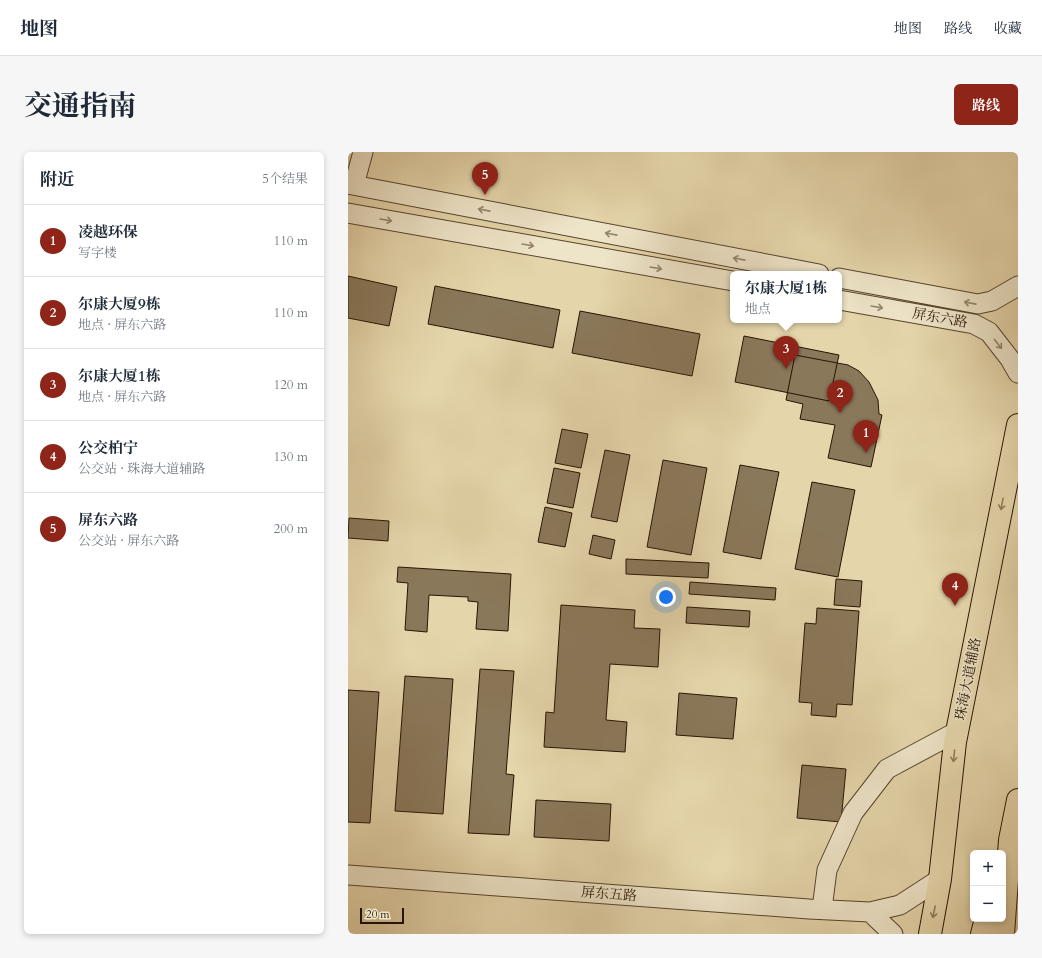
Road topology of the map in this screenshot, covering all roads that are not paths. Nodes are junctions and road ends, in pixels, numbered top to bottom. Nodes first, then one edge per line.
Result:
1 (363, 152) edge
2 (351, 185) edge
3 (348, 213) edge
4 (803, 271) edge
5 (842, 279) edge
6 (730, 280) edge
7 (1018, 286) edge
8 (842, 301) edge
9 (1018, 373) edge
10 (1018, 425) edge
11 (958, 731) junction
12 (1018, 800) edge
13 (1010, 840) junction
14 (1006, 854) edge
15 (348, 875) edge
16 (940, 879) junction
17 (822, 909) junction
18 (870, 912) junction
19 (985, 922) edge
20 (893, 934) edge
21 (930, 934) edge
22 (982, 934) edge
23 (1003, 934) edge

1 - 2 street
4 -> 2 street
3 -> 6 street
7 -> 5 street, 屏东六路
8 -> 9 street, 屏东六路
10 -> 11 main road, 珠海大道辅路
11 -> 16 main road, 珠海大道辅路
11 - 17 street
12 - 13 main road
13 - 14 main road
13 - 23 main road
15 - 17 street, 屏东五路
16 - 18 street, 屏东五路
16 -> 21 main road, 珠海大道辅路
17 - 18 street, 屏东五路
18 - 20 street
19 - 22 main road

